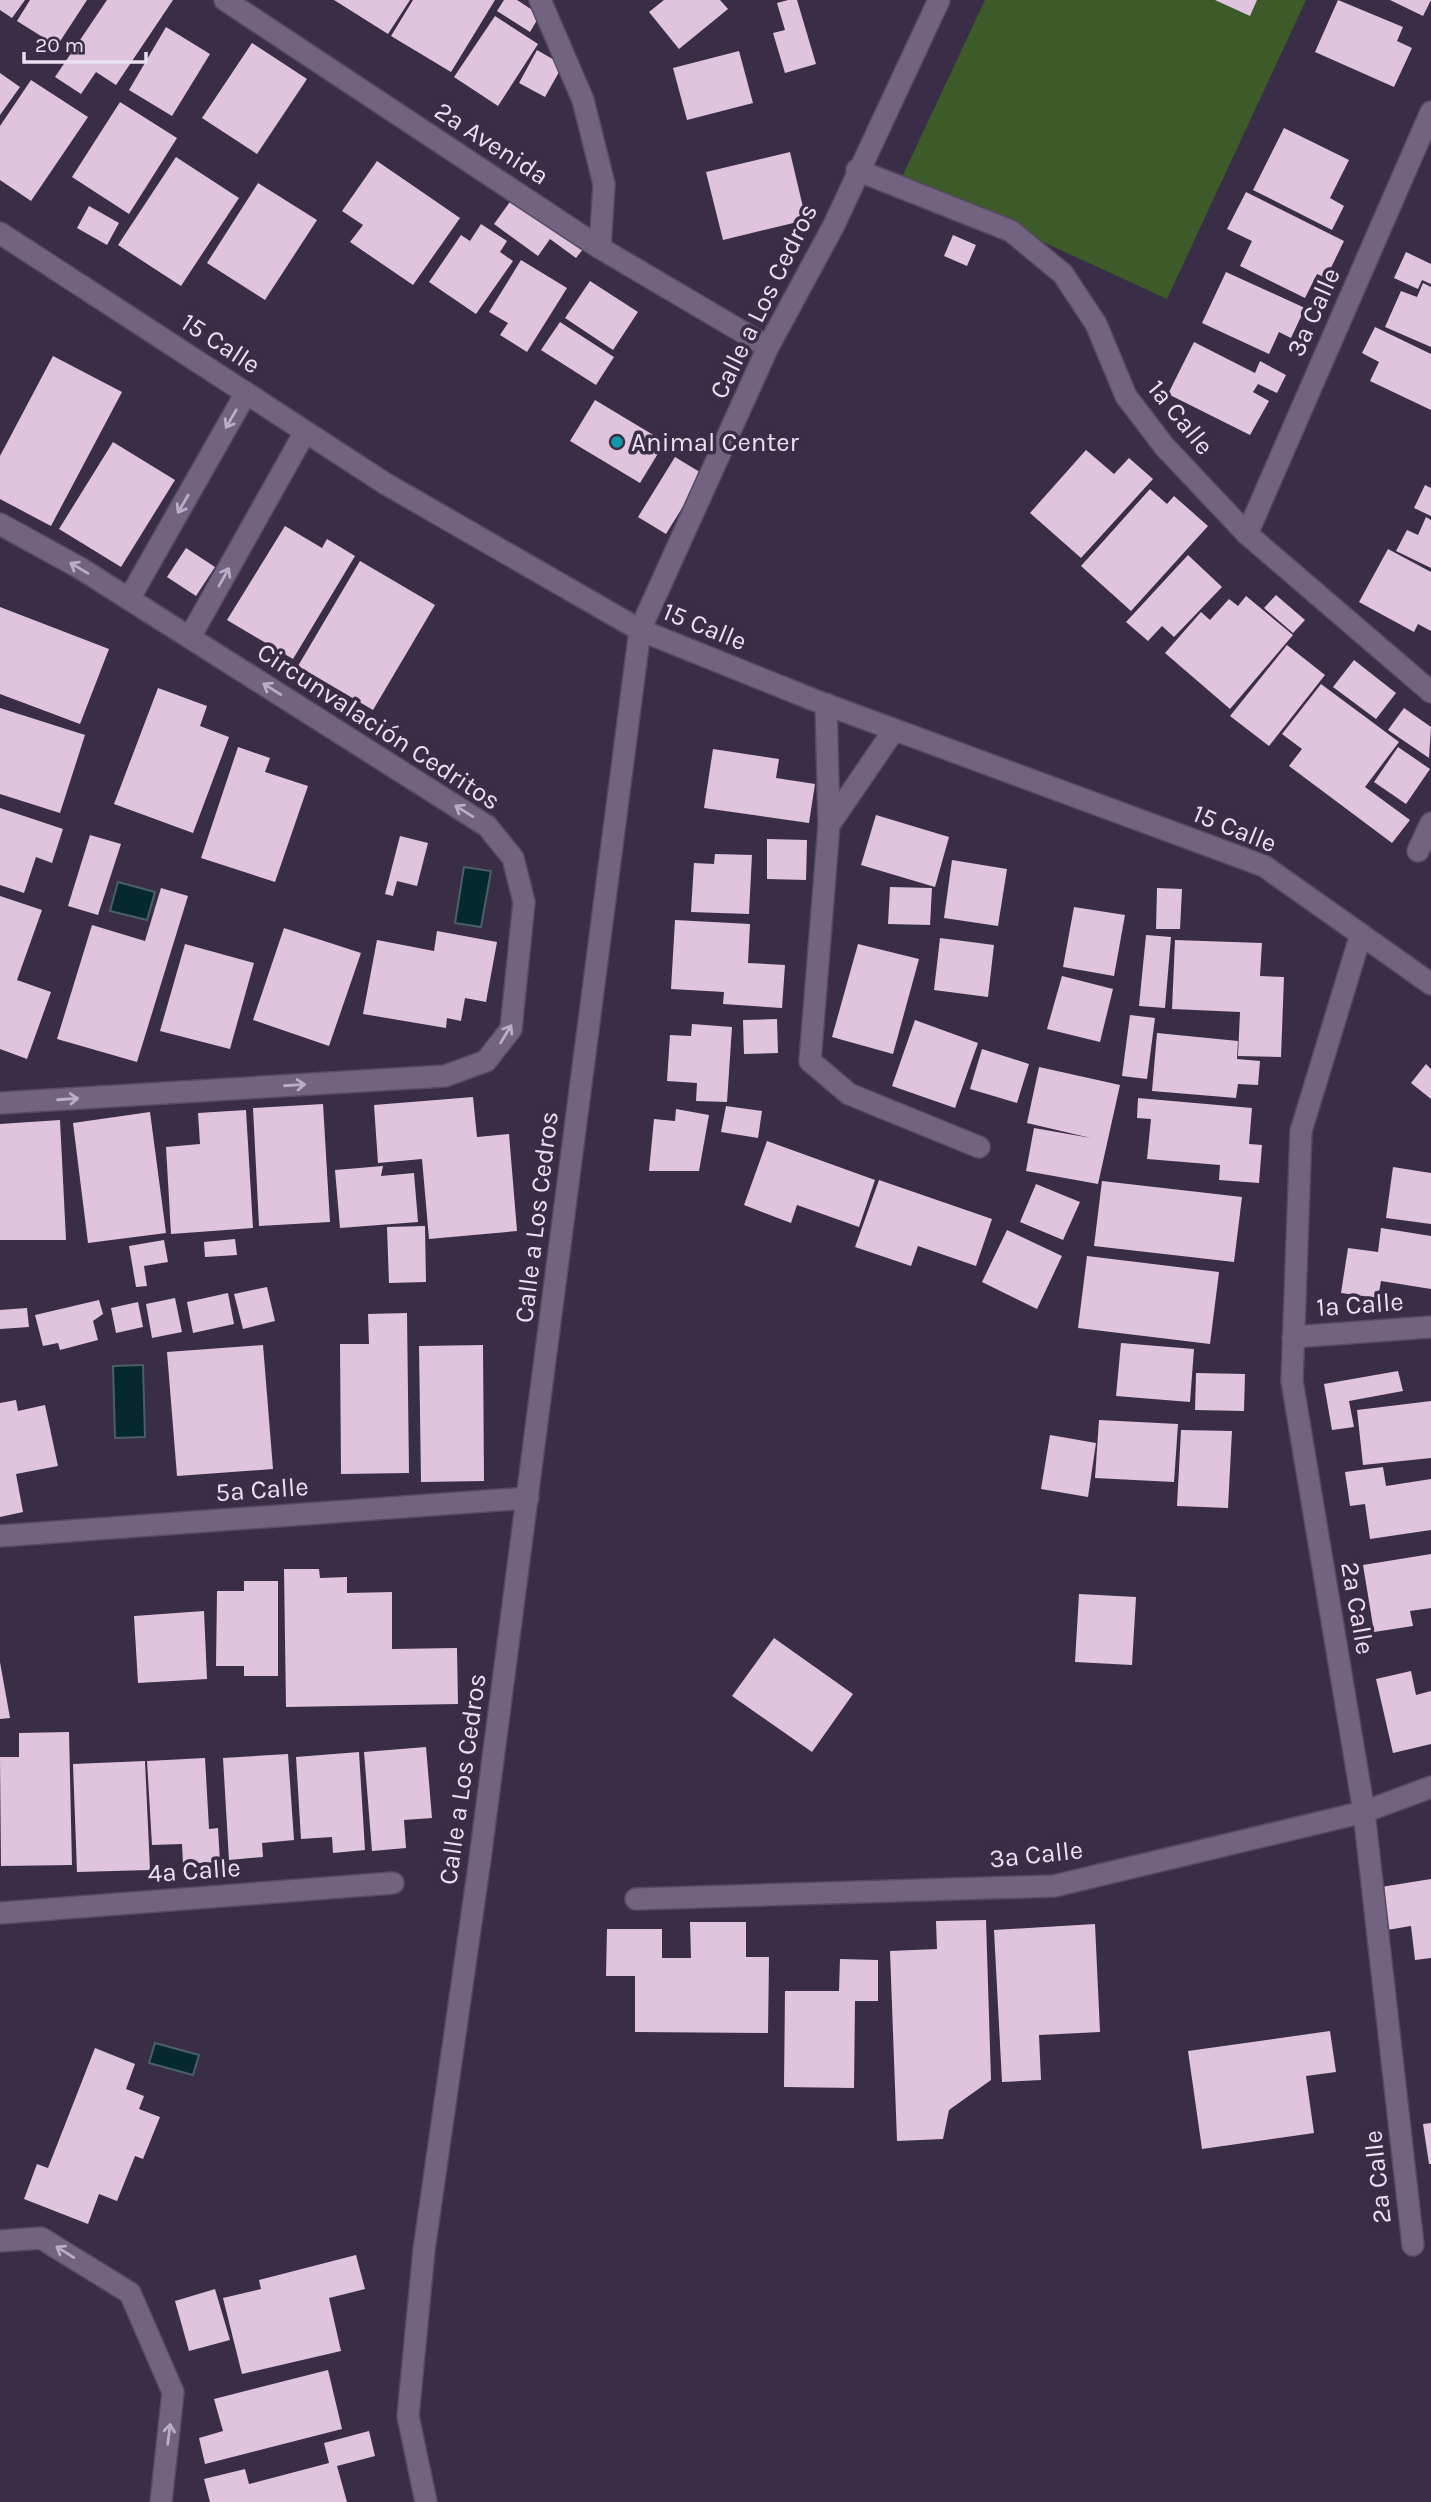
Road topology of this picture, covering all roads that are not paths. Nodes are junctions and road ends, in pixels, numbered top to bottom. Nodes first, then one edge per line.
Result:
1 (225, 0) edge
2 (540, 0) edge
3 (939, 0) edge
4 (1431, 112) edge
5 (857, 170) junction
6 (0, 233) edge
7 (600, 247) junction
8 (768, 347) junction
9 (246, 393) junction
10 (305, 432) junction
11 (0, 524) edge
12 (1247, 534) junction
13 (129, 599) junction
14 (640, 630) junction
15 (190, 637) junction
16 (1431, 692) edge
17 (826, 704) junction
18 (894, 730) junction
19 (1431, 822) edge
20 (829, 825) junction
21 (1418, 851) dead end
22 (1361, 934) junction
23 (1431, 984) edge
24 (0, 1103) edge
25 (979, 1147) dead end
26 (1431, 1327) edge
27 (1293, 1337) junction
28 (528, 1498) junction
29 (0, 1536) edge
30 (1431, 1787) edge
31 (1364, 1812) junction
32 (393, 1883) dead end
33 (636, 1899) dead end
34 (0, 1913) edge
35 (0, 2241) edge
36 (1413, 2245) dead end
37 (161, 2502) edge
38 (426, 2502) edge

1 - 7 street, 2a Avenida
2 - 7 street
3 - 5 street, Calle a Los Cedros
4 - 12 street, 3a Calle
5 - 8 street, Calle a Los Cedros
5 - 12 street, 1a Calle
6 - 9 street, 15 Calle
7 - 8 street, 2a Avenida
8 - 14 street, Calle a Los Cedros
9 - 10 street, 15 Calle
9 -> 13 street
10 - 14 street, 15 Calle
15 -> 10 street
13 -> 11 street, Circunvalación Cedritos
12 - 16 street, 1a Calle
13 - 15 street, Circunvalación Cedritos
14 - 17 street, 15 Calle
14 - 28 street, Calle a Los Cedros
24 -> 15 street, Circunvalación Cedritos
17 - 18 street, 15 Calle
17 - 20 street
18 - 20 street
18 - 22 street, 15 Calle
19 - 21 street
20 - 25 street
22 - 23 street, 15 Calle
22 - 27 street, 2a Calle
26 - 27 street, 1a Calle
27 - 31 street, 2a Calle
28 - 29 street, 5a Calle
28 - 38 street, Calle a Los Cedros
30 - 31 street, 3a Calle
31 - 33 street, 3a Calle
31 - 36 street, 2a Calle
32 - 34 street, 4a Calle
37 -> 35 street

